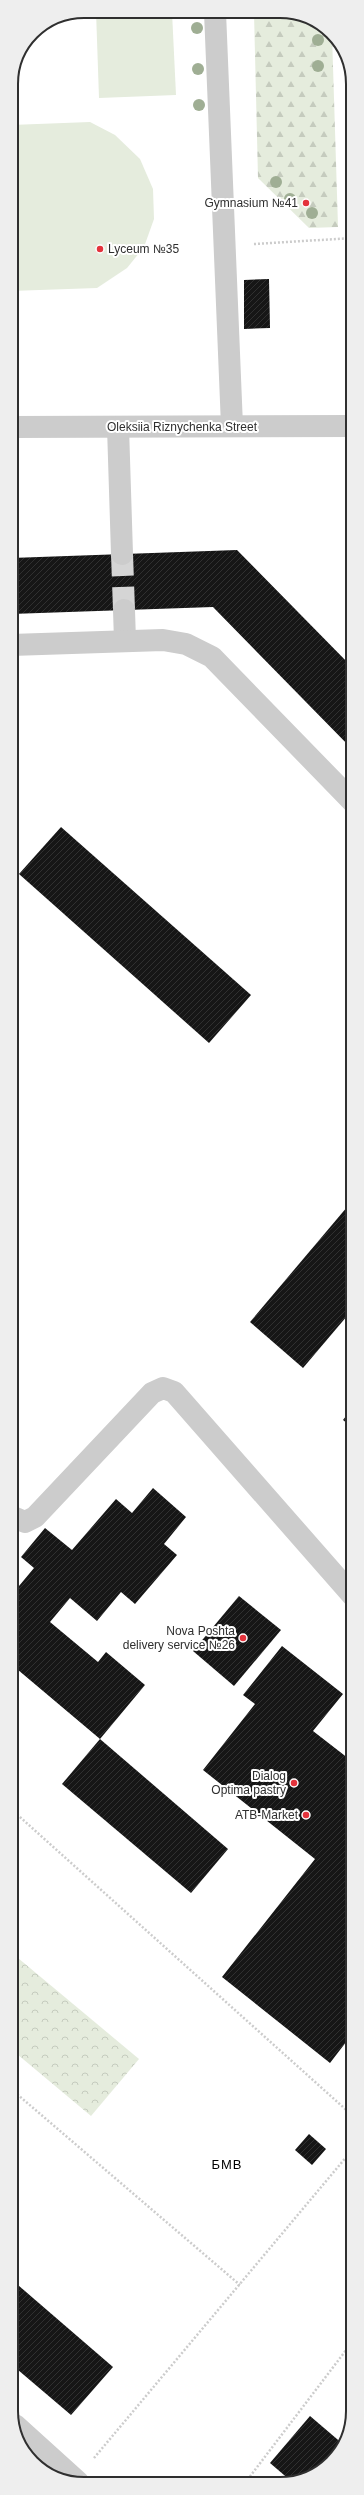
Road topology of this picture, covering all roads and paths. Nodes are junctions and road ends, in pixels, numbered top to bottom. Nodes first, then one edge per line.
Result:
1 (215, 18) edge
2 (346, 238) edge
3 (224, 245) junction
4 (232, 426) junction
5 (346, 426) edge
6 (18, 427) edge
7 (118, 427) junction
8 (122, 554) tunnel mouth
9 (124, 610) tunnel mouth
10 (125, 641) junction
11 (18, 646) edge
12 (346, 795) edge
13 (18, 1519) edge
14 (346, 1588) edge
15 (18, 1816) edge
16 (18, 2095) edge
17 (346, 2110) edge
18 (346, 2158) edge
19 (240, 2285) junction
20 (346, 2350) edge
21 (21, 2430) edge
22 (72, 2476) edge
23 (81, 2477) edge
24 (250, 2477) edge

1 - 3 street
2 - 3 path
3 - 4 street
4 - 5 street, Oleksiia Riznychenka Street
4 - 7 street, Oleksiia Riznychenka Street
6 - 7 street, Oleksiia Riznychenka Street
7 - 8 street
9 - 10 street
10 - 11 street
10 - 12 street
13 - 14 street
15 - 17 path
16 - 19 path
18 - 19 path
19 - 23 path
20 - 24 path
21 - 22 street

